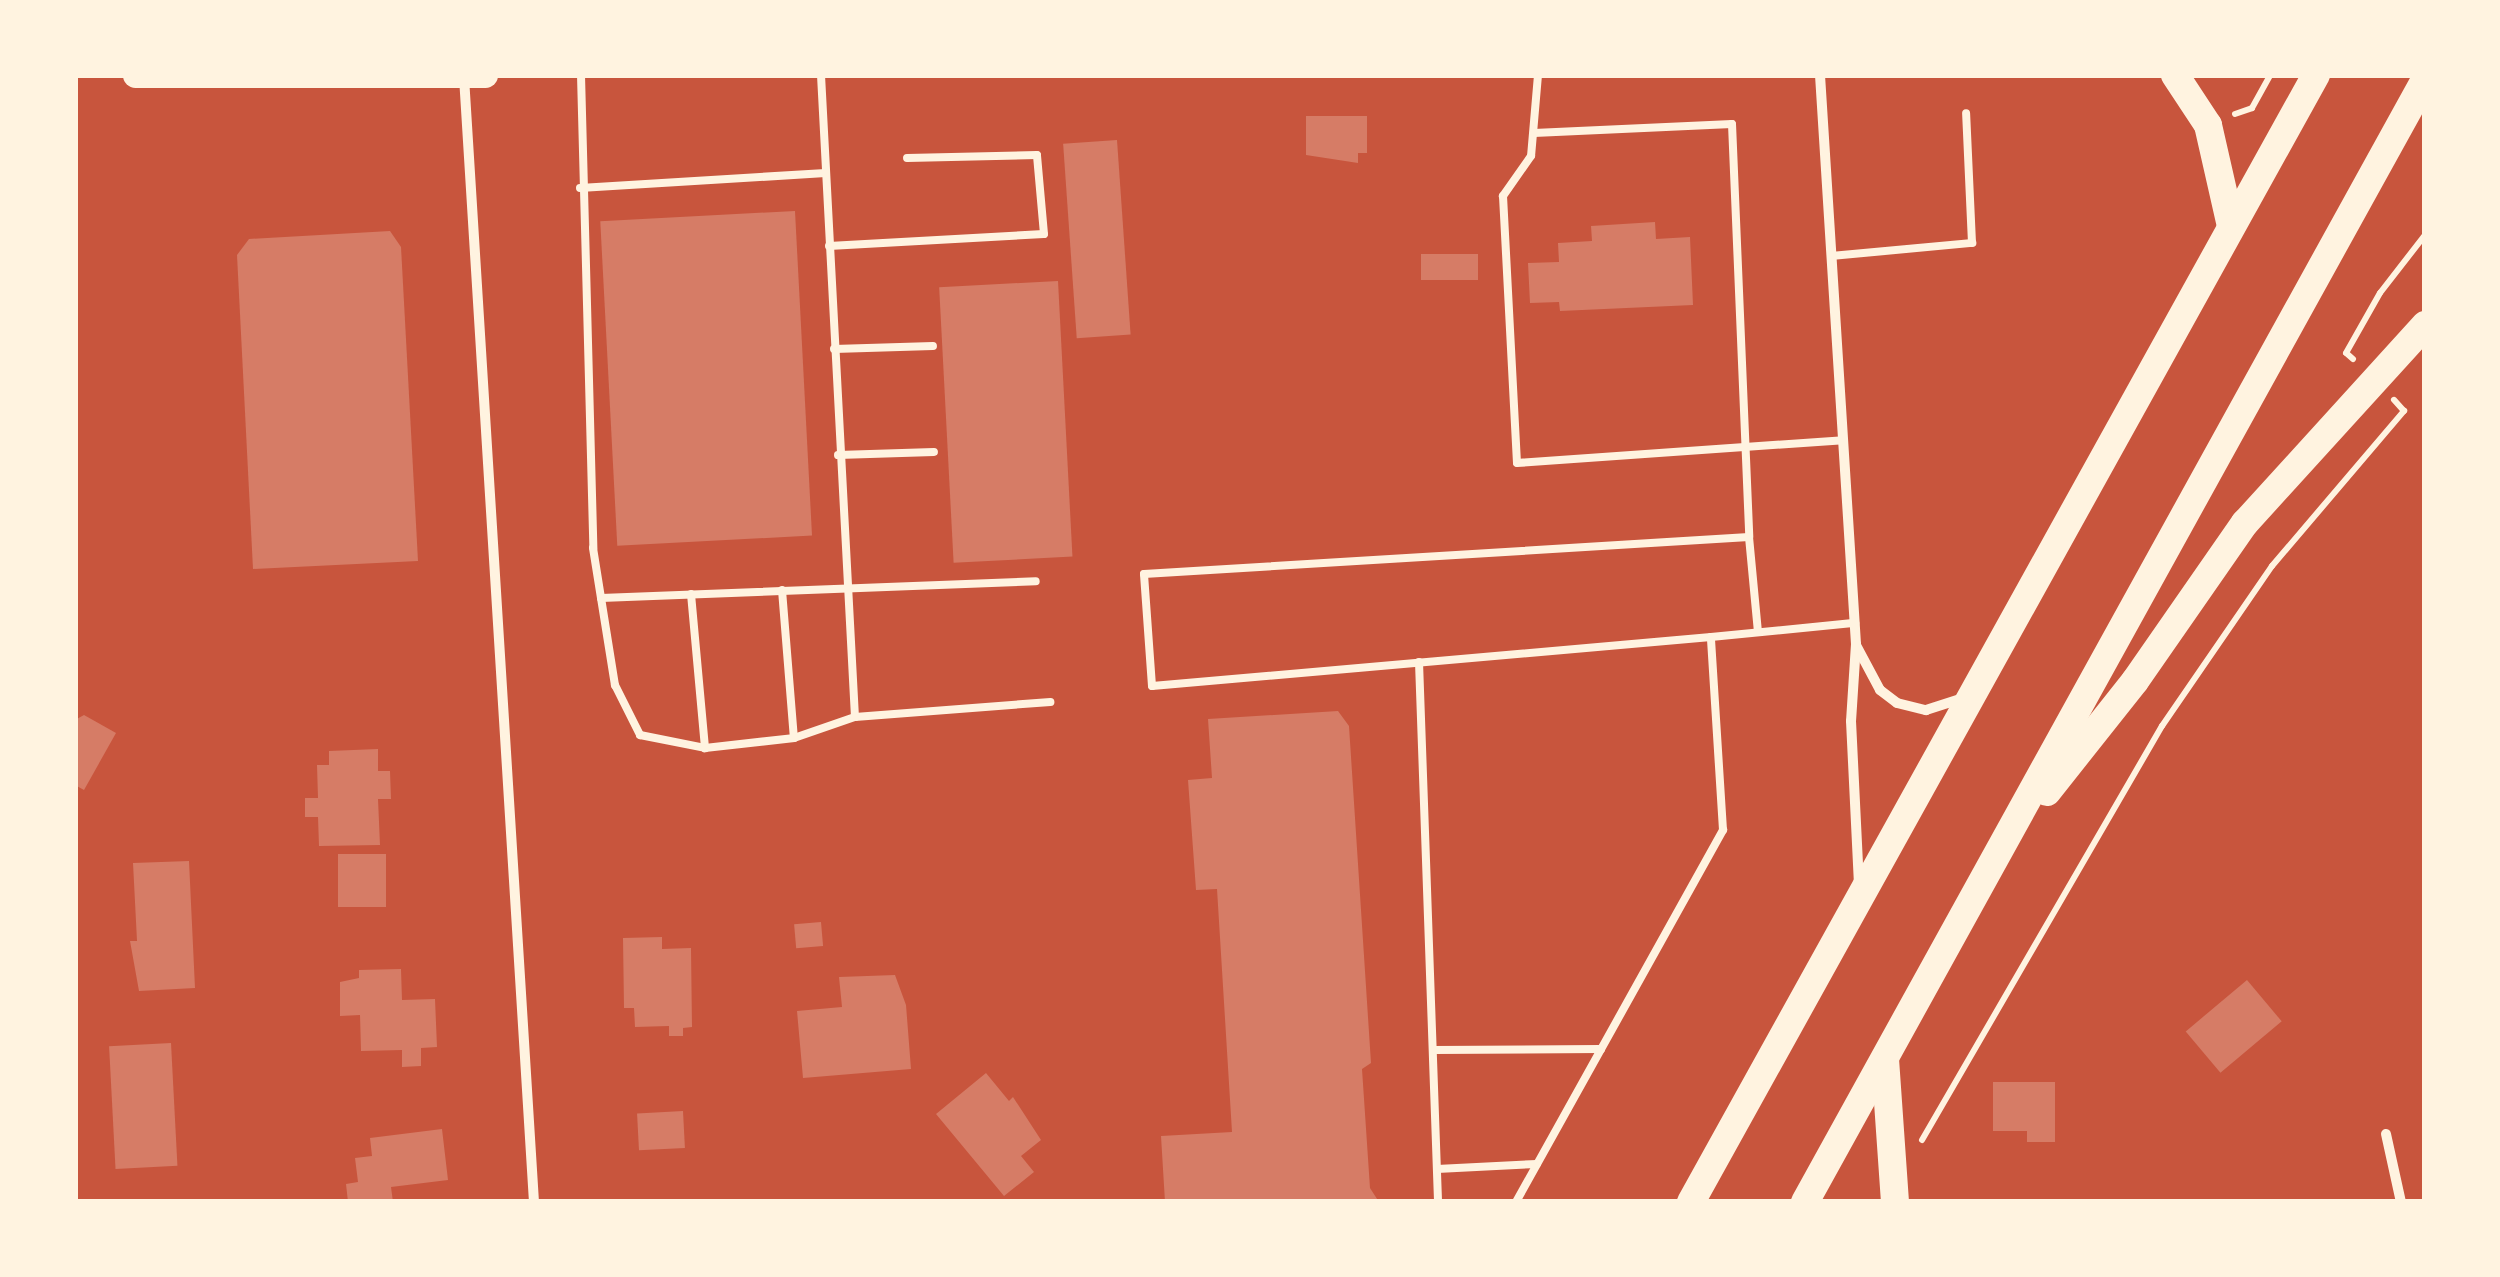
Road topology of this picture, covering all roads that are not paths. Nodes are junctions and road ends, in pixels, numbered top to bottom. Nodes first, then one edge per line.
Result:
1 (485, 75) edge
2 (581, 75) edge
3 (822, 75) edge
4 (1538, 75) edge
5 (1820, 75) edge
6 (2176, 75) edge
7 (2316, 75) edge
8 (151, 76) edge
9 (464, 76) edge
10 (2425, 80) edge
11 (1966, 113) dead end
12 (1534, 134) junction
13 (907, 158) dead end
14 (826, 174) junction
15 (580, 188) junction
16 (2231, 226) junction
17 (829, 246) junction
18 (1832, 256) junction
19 (2425, 325) edge
20 (933, 346) dead end
21 (834, 349) junction
22 (1843, 440) junction
23 (1748, 451) junction
24 (934, 452) dead end
25 (838, 455) junction
26 (1749, 537) junction
27 (1036, 581) dead end
28 (844, 588) junction
29 (782, 590) junction
30 (690, 594) junction
31 (601, 598) junction
32 (1855, 623) junction
33 (1758, 632) junction
34 (1711, 637) junction
35 (1856, 644) junction
36 (1418, 662) junction
37 (1972, 695) junction
38 (1050, 702) dead end
39 (856, 716) junction
40 (794, 738) junction
41 (705, 748) junction
42 (1996, 856) junction
43 (1860, 898) junction
44 (1601, 1049) junction
45 (1433, 1050) junction
46 (1885, 1058) junction
47 (2386, 1134) dead end
48 (1537, 1164) junction
49 (1437, 1169) junction
50 (534, 1202) edge
51 (1438, 1202) edge
52 (1516, 1202) edge
53 (1691, 1202) edge
54 (1805, 1202) edge
55 (1895, 1202) edge
56 (2401, 1202) edge

1 - 9 main road
2 - 15 lane
3 - 14 lane
4 - 12 lane
5 - 18 street
6 - 16 highway
7 - 16 highway
8 - 9 main road
9 - 50 street
10 - 42 highway
11 - 18 lane
12 - 23 lane
12 - 23 lane
13 - 17 lane
14 - 15 lane
14 - 17 lane
15 - 31 lane
16 - 37 highway
17 - 21 lane
18 - 22 street
19 - 42 highway
20 - 21 lane
21 - 25 lane
22 - 23 lane
22 - 32 street
23 - 26 lane
24 - 25 lane
25 - 28 lane
26 - 33 lane
26 - 36 lane
27 - 28 lane
28 - 29 lane
28 - 39 lane
29 - 30 lane
29 - 40 lane
30 - 31 lane
30 - 41 lane
31 - 41 lane
32 - 33 lane
32 - 35 street
33 - 34 lane
34 - 36 lane
34 - 44 lane
35 - 37 street
35 - 43 street
36 - 45 lane
37 - 43 highway
38 - 39 lane
39 - 40 lane
40 - 41 lane
42 - 46 highway
43 - 53 highway
44 - 45 lane
44 - 48 lane
45 - 49 lane
46 - 54 highway
46 - 55 highway
47 - 56 street
48 - 49 lane
48 - 52 lane
49 - 51 lane

